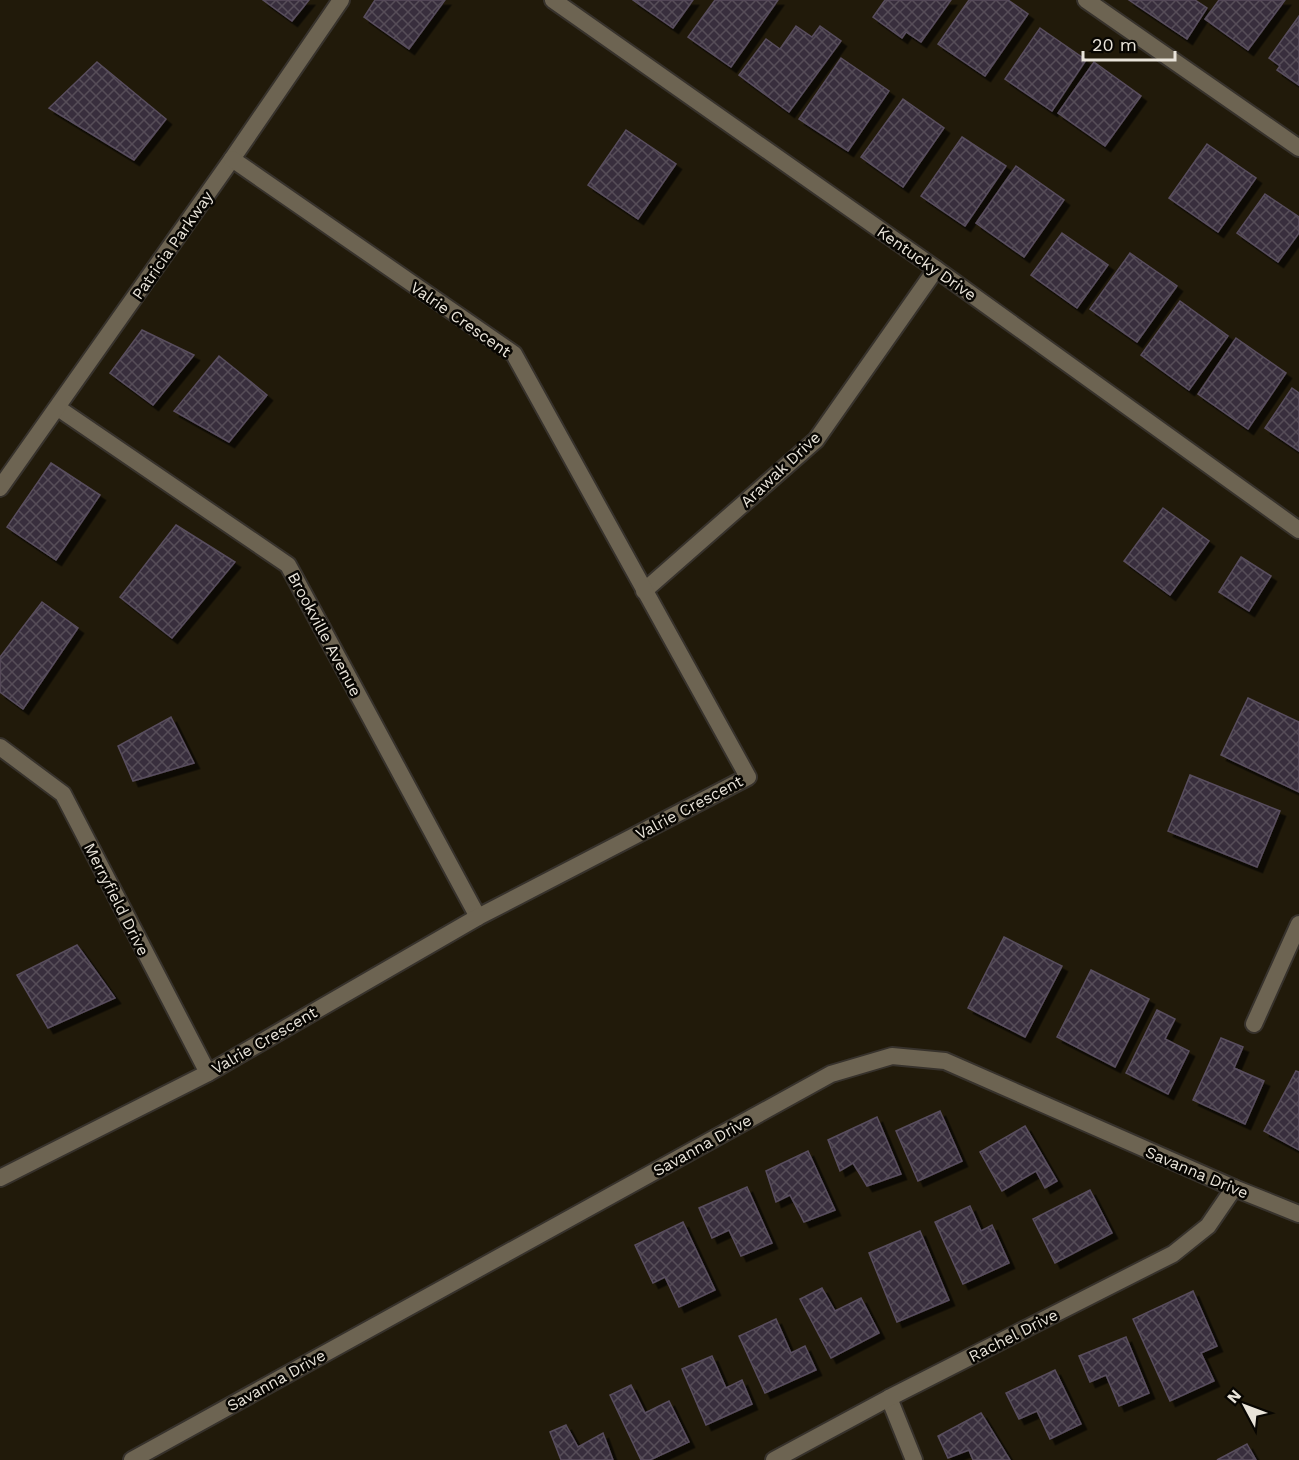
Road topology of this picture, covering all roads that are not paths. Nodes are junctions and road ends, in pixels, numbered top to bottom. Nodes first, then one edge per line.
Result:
1 (341, 0) edge
2 (553, 0) edge
3 (1086, 0) edge
4 (1299, 148) edge
5 (232, 159) junction
6 (936, 268) junction
7 (58, 408) junction
8 (0, 489) edge
9 (1299, 530) edge
10 (644, 591) junction
11 (0, 747) edge
12 (478, 917) junction
13 (1299, 924) edge
14 (1254, 1024) dead end
15 (208, 1073) junction
16 (0, 1178) edge
17 (1234, 1188) junction
18 (1299, 1214) edge
19 (889, 1398) junction
20 (132, 1460) edge
21 (774, 1460) edge
22 (914, 1460) edge

1 - 5 street, Patricia Parkway
2 - 6 street, Kentucky Drive
3 - 4 street
5 - 7 street, Patricia Parkway
5 - 10 street, Valrie Crescent
6 - 9 street, Kentucky Drive
6 - 10 street, Arawak Drive
7 - 8 street, Patricia Parkway
7 - 12 street, Brookville Avenue
10 - 12 street, Valrie Crescent
11 - 15 street, Merryfield Drive
12 - 15 street, Valrie Crescent
13 - 14 street
15 - 16 street, Valrie Crescent
17 - 18 street, Savanna Drive
17 - 19 street, Rachel Drive
17 - 20 street, Savanna Drive
19 - 21 street, Rachel Drive
19 - 22 street

